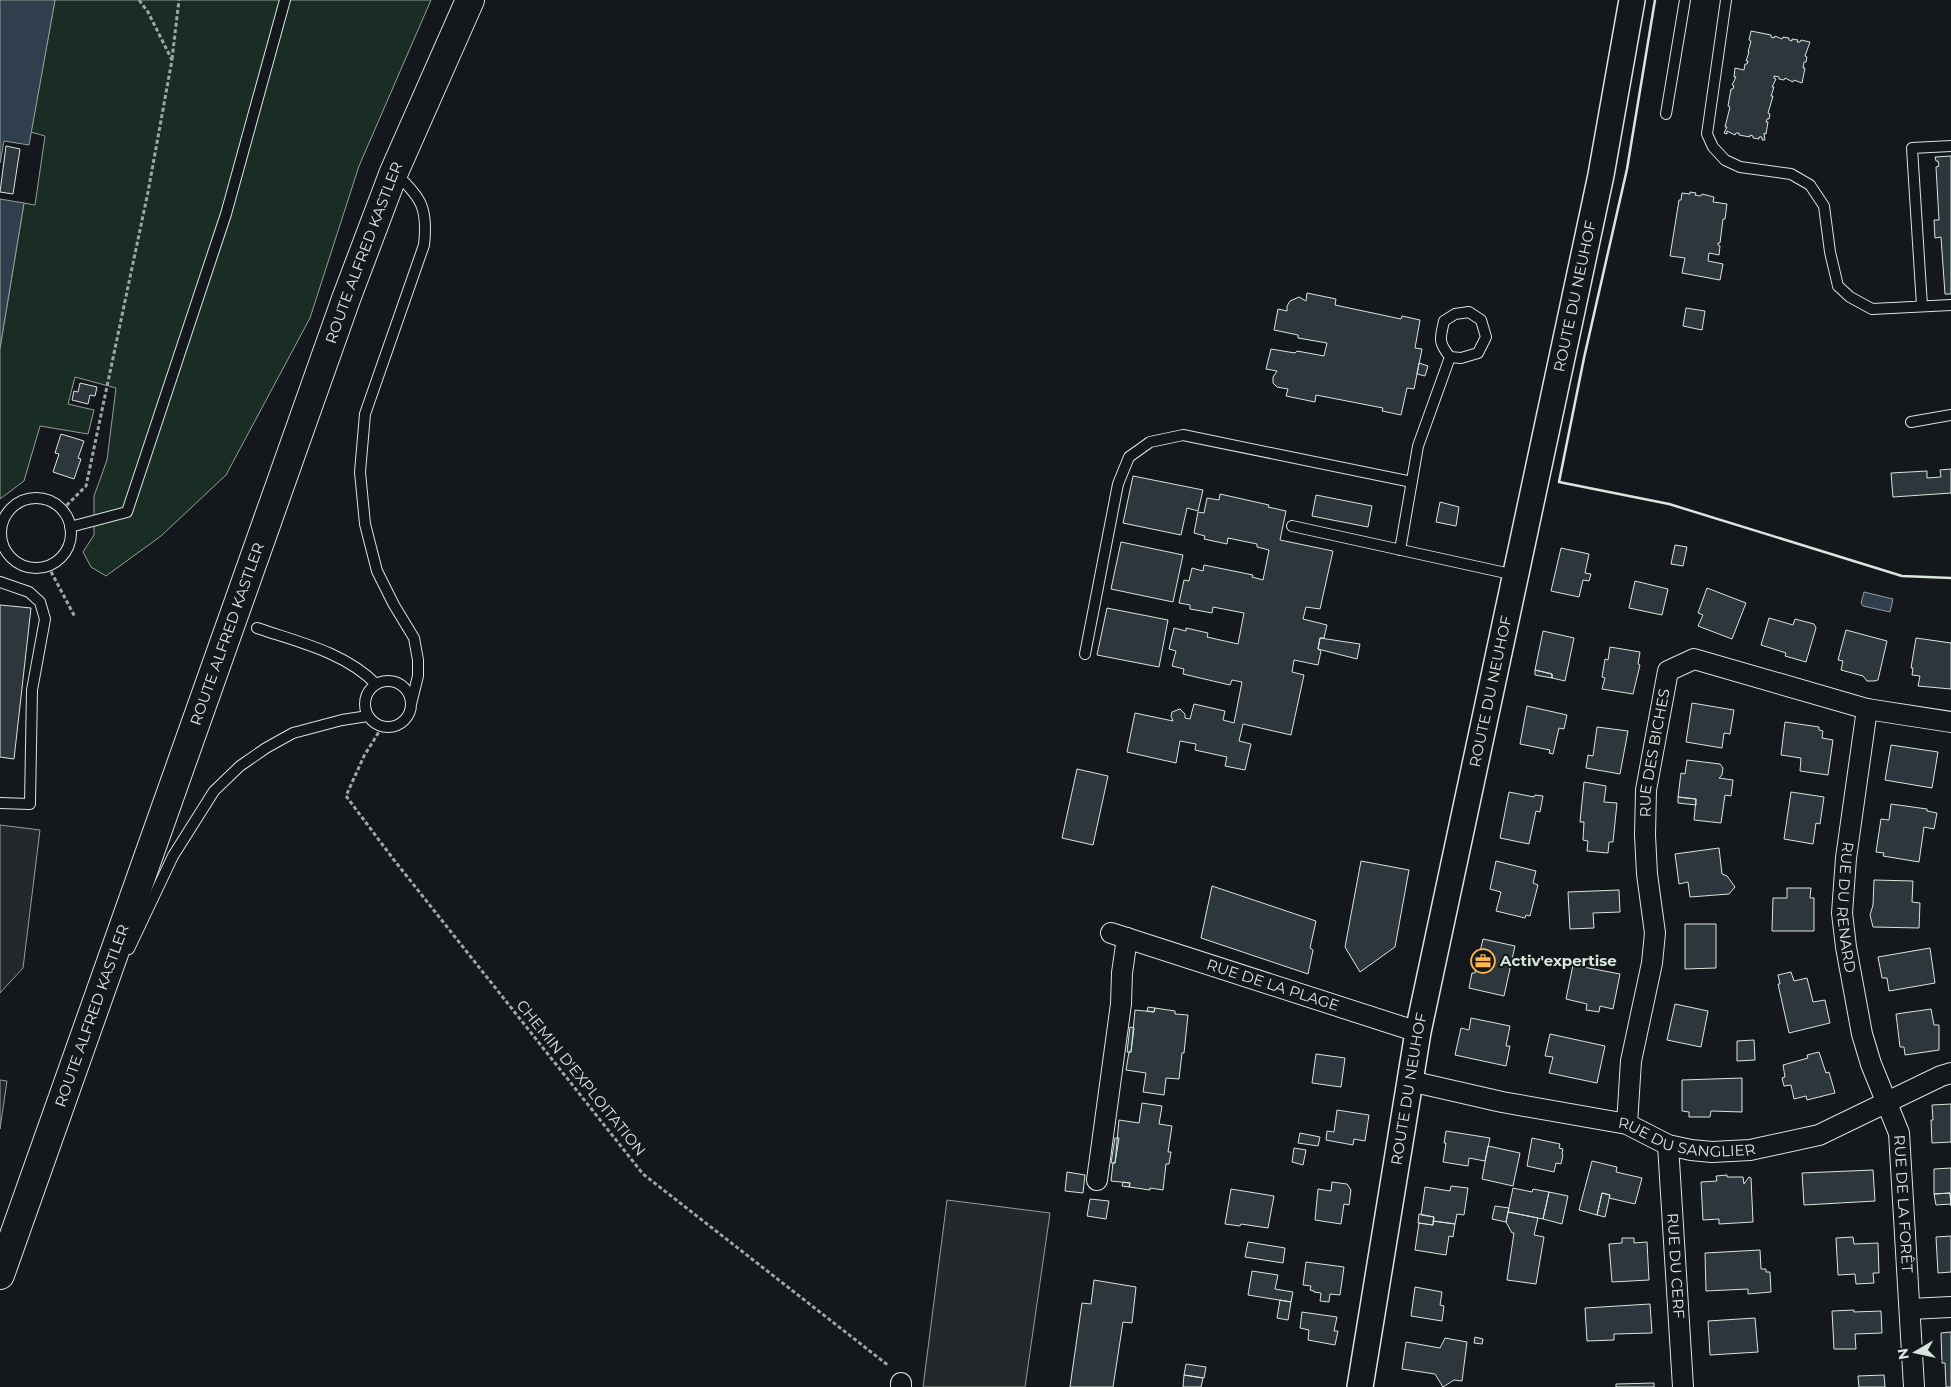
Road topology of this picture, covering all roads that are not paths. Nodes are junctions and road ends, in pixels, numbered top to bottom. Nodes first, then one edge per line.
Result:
1 (285, 0) edge
2 (470, 0) edge
3 (1632, 0) edge
4 (1686, 0) edge
5 (1726, 0) edge
6 (1666, 114) dead end
7 (1951, 146) edge
8 (394, 172) junction
9 (1951, 304) edge
10 (1922, 306) junction
11 (1450, 357) junction
12 (1951, 415) edge
13 (1911, 422) dead end
14 (1412, 482) junction
15 (1292, 526) dead end
16 (70, 527) junction
17 (1, 540) edge
18 (1400, 550) junction
19 (1515, 575) junction
20 (0, 582) edge
21 (257, 628) dead end
22 (1085, 654) dead end
23 (376, 684) junction
24 (411, 704) junction
25 (1867, 709) junction
26 (368, 716) junction
27 (1951, 722) edge
28 (0, 803) edge
29 (1418, 1032) junction
30 (82, 1047) junction
31 (1951, 1073) edge
32 (1410, 1081) junction
33 (1887, 1102) junction
34 (1627, 1124) junction
35 (1668, 1145) junction
36 (1097, 1180) dead end
37 (0, 1275) edge
38 (1951, 1307) edge
39 (1910, 1309) junction
40 (1360, 1387) edge
41 (1683, 1387) edge
42 (1914, 1387) edge

1 - 16 lane
2 - 8 main road, ROUTE ALFRED KASTLER
3 - 19 street, ROUTE DU NEUHOF
4 - 6 lane
5 - 10 lane
7 - 10 lane
8 - 24 lane
8 - 30 main road, ROUTE ALFRED KASTLER
9 - 10 lane
11 - 11 lane
11 - 14 lane
12 - 13 lane
14 - 18 lane
14 - 22 lane
15 - 18 lane
16 - 17 lane
16 - 17 lane
18 - 19 lane
19 - 29 street, ROUTE DU NEUHOF
20 - 28 lane
21 - 23 lane
23 - 24 lane
23 - 26 lane
24 - 26 lane
25 - 27 street, RUE DES BICHES
25 - 33 street, RUE DU RENARD
25 - 34 street, RUE DES BICHES
26 - 30 lane
29 - 32 street, ROUTE DU NEUHOF
29 - 36 street, RUE DE LA PLAGE
30 - 37 main road, ROUTE ALFRED KASTLER
31 - 33 street, RUE DU SANGLIER
32 - 34 street, RUE DU SANGLIER
32 - 40 street, ROUTE DU NEUHOF
33 - 35 street, RUE DU SANGLIER
33 - 39 street, RUE DE LA FORÊT
34 - 35 street, RUE DU SANGLIER
35 - 41 street, RUE DU CERF
38 - 39 street
39 - 42 street, RUE DE LA FORÊT

